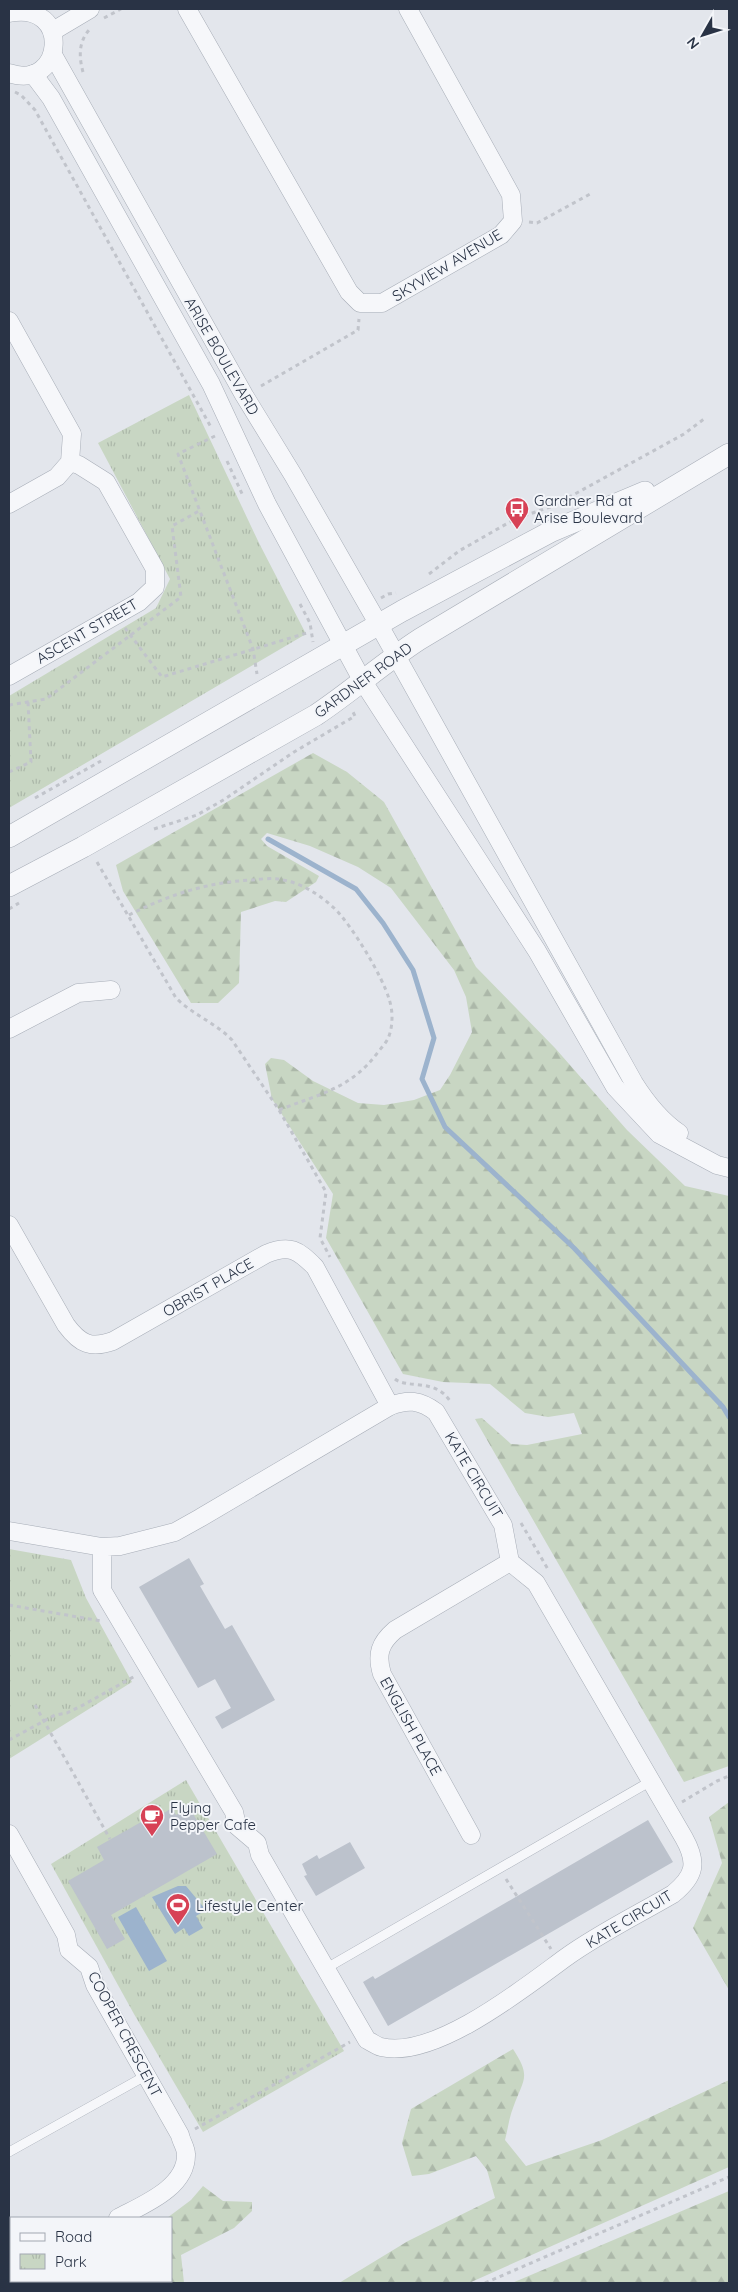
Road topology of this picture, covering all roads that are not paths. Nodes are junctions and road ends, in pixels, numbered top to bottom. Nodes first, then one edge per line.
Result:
1 (90, 9) edge
2 (187, 9) edge
3 (408, 9) edge
4 (31, 10) edge
5 (9, 14) edge
6 (52, 31) junction
7 (53, 55) junction
8 (9, 73) edge
9 (33, 74) junction
10 (9, 321) edge
11 (721, 459) edge
12 (70, 462) junction
13 (9, 504) edge
14 (379, 625) junction
15 (343, 645) junction
16 (396, 655) junction
17 (9, 676) edge
18 (362, 680) junction
19 (9, 837) edge
20 (9, 886) edge
21 (556, 941) junction
22 (537, 951) junction
23 (111, 990) dead end
24 (9, 1029) edge
25 (729, 1163) edge
26 (729, 1168) edge
27 (9, 1225) edge
28 (390, 1406) junction
29 (9, 1531) edge
30 (102, 1547) junction
31 (510, 1562) junction
32 (652, 1782) junction
33 (9, 1834) edge
34 (471, 1835) dead end
35 (325, 1969) junction
36 (147, 2075) junction
37 (9, 2152) edge
38 (120, 2217) edge

1 - 6 street
2 - 3 street, SKYVIEW AVENUE
4 - 5 street
4 - 6 street
6 - 7 street
7 - 9 street
7 - 14 street, ARISE BOULEVARD
8 - 9 street
9 - 15 street, ARISE BOULEVARD
10 - 12 street
11 - 14 street, GARDNER ROAD
11 - 16 street, GARDNER ROAD
12 - 13 street
12 - 17 street, ASCENT STREET
14 - 15 street, GARDNER ROAD
14 - 16 street, ARISE BOULEVARD
15 - 18 street, ARISE BOULEVARD
15 - 19 street, GARDNER ROAD
16 - 18 street, GARDNER ROAD
16 - 21 street, ARISE BOULEVARD
18 - 20 street, GARDNER ROAD
18 - 22 street, ARISE BOULEVARD
21 - 22 street
21 - 25 street, ARISE BOULEVARD
22 - 26 street, ARISE BOULEVARD
23 - 24 street
27 - 28 street, OBRIST PLACE
28 - 30 street, KATE CIRCUIT
28 - 31 street, KATE CIRCUIT
29 - 30 street, KATE CIRCUIT
30 - 35 street, KATE CIRCUIT
31 - 32 street, KATE CIRCUIT
31 - 34 street, ENGLISH PLACE
32 - 35 lane
32 - 35 street, KATE CIRCUIT
33 - 36 street, COOPER CRESCENT
36 - 37 lane
36 - 38 street, COOPER CRESCENT

